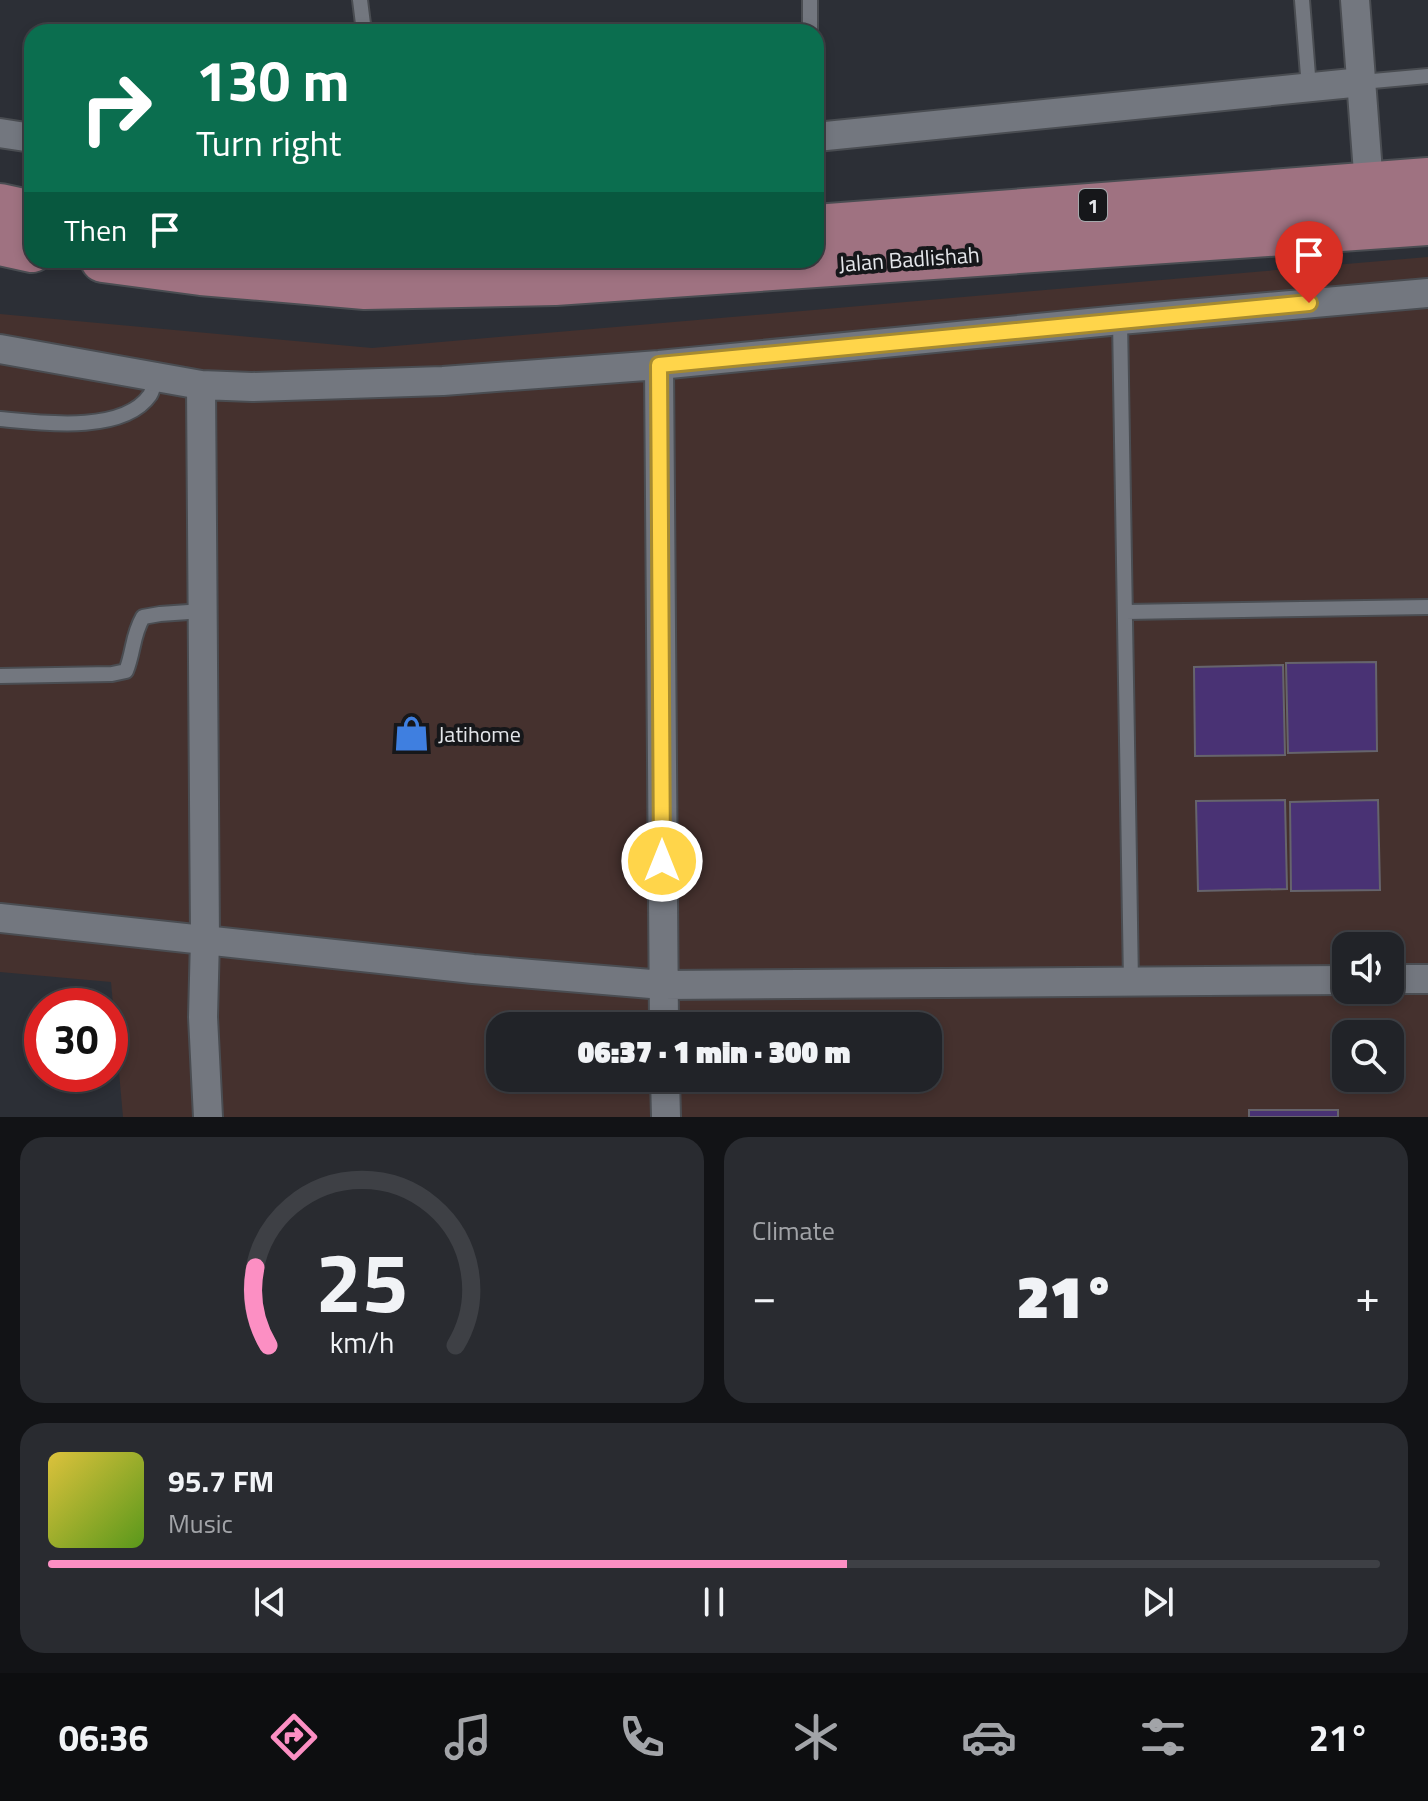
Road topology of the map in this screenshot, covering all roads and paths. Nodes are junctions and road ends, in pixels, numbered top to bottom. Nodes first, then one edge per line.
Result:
1 (360, 0) edge
2 (810, 0) edge
3 (1302, 0) edge
4 (1355, 0) edge
5 (363, 24) edge
6 (810, 24) edge
7 (1428, 76) edge
8 (1362, 82) junction
9 (1309, 88) junction
10 (0, 133) edge
11 (824, 136) edge
12 (24, 137) edge
13 (1428, 180) edge
14 (0, 206) edge
15 (1371, 206) junction
16 (24, 211) edge
17 (1428, 223) edge
18 (824, 227) edge
19 (0, 243) edge
20 (24, 248) edge
21 (824, 258) edge
22 (163, 268) edge
23 (714, 268) edge
24 (1428, 293) edge
25 (1120, 320) junction
26 (0, 349) edge
27 (659, 365) junction
28 (156, 377) junction
29 (201, 385) junction
30 (0, 419) edge
31 (1428, 607) edge
32 (203, 611) junction
33 (1126, 612) junction
34 (0, 676) edge
35 (0, 918) edge
36 (205, 939) junction
37 (1404, 979) edge
38 (1428, 979) edge
39 (1332, 980) edge
40 (1131, 982) junction
41 (663, 985) junction
42 (664, 1012) edge
43 (665, 1092) edge
44 (208, 1117) edge
45 (666, 1117) edge

1 - 5 lane
2 - 6 lane
3 - 9 lane
4 - 8 street
7 - 8 lane
8 - 9 street
8 - 15 street
9 - 11 street
10 - 12 street
13 - 15 main road, Jalan Badlishah / 1
14 - 16 main road
15 - 17 main road, Jalan Badlishah / 1
15 - 18 main road, Jalan Badlishah / 1
15 - 21 main road, Jalan Badlishah / 1
19 - 20 main road
22 - 23 main road, Jalan Badlishah / 1
24 - 25 street
25 - 27 street
25 - 33 lane
26 - 28 street
27 - 29 street
27 - 41 street
28 - 29 street
28 - 30 lane
29 - 32 street
31 - 33 lane
32 - 34 lane
32 - 36 street
33 - 40 lane
35 - 36 street
36 - 41 street
36 - 44 street
37 - 38 street
39 - 40 street
40 - 41 street
41 - 42 street
43 - 45 street

